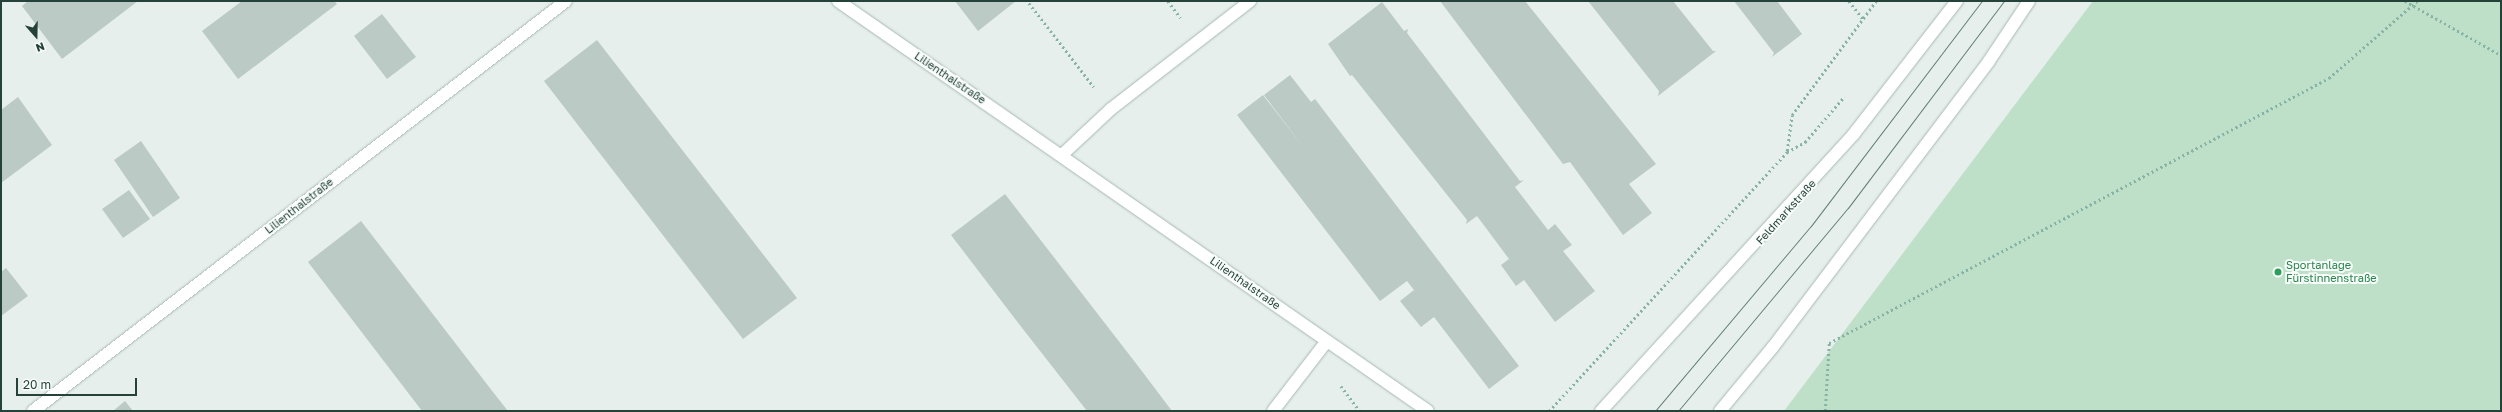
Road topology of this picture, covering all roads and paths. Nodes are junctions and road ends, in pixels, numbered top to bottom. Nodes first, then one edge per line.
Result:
1 (566, 1) edge
2 (838, 1) edge
3 (1250, 1) edge
4 (1849, 1) edge
5 (1876, 1) edge
6 (1957, 1) edge
7 (2029, 1) edge
8 (2405, 1) edge
9 (2417, 1) edge
10 (1029, 4) dead end
11 (2414, 6) junction
12 (1863, 19) junction
13 (2501, 55) edge
14 (1111, 109) junction
15 (1063, 154) junction
16 (1327, 341) junction
17 (33, 411) edge
18 (1273, 411) edge
19 (1428, 411) edge
20 (1549, 411) edge
21 (1601, 411) edge
22 (1720, 411) edge
23 (1825, 411) edge

1 - 17 street, Lilienthalstraße
2 - 15 street, Lilienthalstraße
3 - 14 street
4 - 12 path
5 - 12 path
6 - 21 street, Feldmarkstraße
7 - 22 street
8 - 11 path
9 - 11 path
10 - 14 path
11 - 13 path
11 - 23 path
12 - 20 path
14 - 15 street
15 - 16 street, Lilienthalstraße
16 - 18 street
16 - 19 street, Lilienthalstraße

